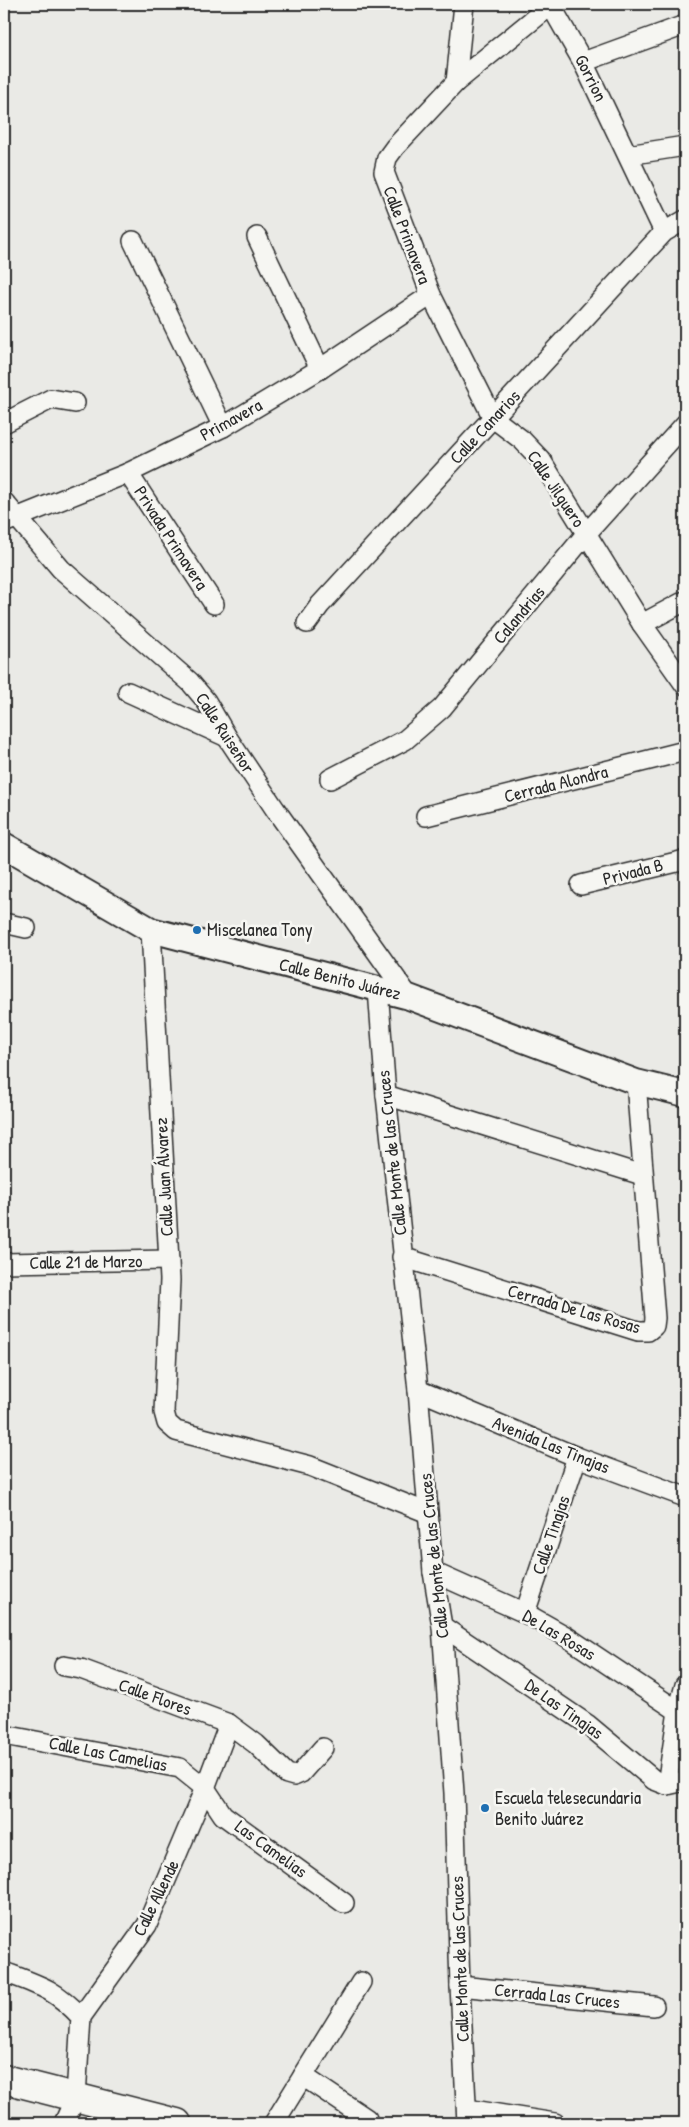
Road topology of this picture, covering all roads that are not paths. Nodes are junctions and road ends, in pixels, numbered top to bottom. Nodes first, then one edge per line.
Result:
1 (464, 4) edge
2 (551, 4) edge
3 (685, 25) edge
4 (583, 62) junction
5 (456, 82) junction
6 (685, 146) edge
7 (628, 154) junction
8 (685, 220) edge
9 (664, 232) junction
10 (257, 237) dead end
11 (133, 241) dead end
12 (431, 295) junction
13 (320, 369) junction
14 (75, 404) dead end
15 (493, 418) junction
16 (4, 423) edge
17 (685, 424) edge
18 (222, 427) junction
19 (128, 473) junction
20 (4, 502) edge
21 (11, 521) edge
22 (586, 534) junction
23 (685, 601) edge
24 (214, 604) dead end
25 (307, 623) dead end
26 (642, 624) junction
27 (685, 685) edge
28 (128, 692) dead end
29 (226, 737) junction
30 (685, 751) edge
31 (330, 779) dead end
32 (426, 816) dead end
33 (4, 845) edge
34 (685, 860) edge
35 (581, 885) dead end
36 (4, 923) edge
37 (26, 928) dead end
38 (151, 930) junction
39 (378, 989) junction
40 (409, 997) junction
41 (636, 1082) junction
42 (685, 1094) edge
43 (386, 1095) junction
44 (642, 1174) junction
45 (402, 1257) junction
46 (169, 1260) junction
47 (4, 1263) edge
48 (418, 1390) junction
49 (577, 1458) junction
50 (685, 1497) edge
51 (428, 1512) junction
52 (433, 1572) junction
53 (525, 1613) junction
54 (442, 1626) junction
55 (72, 1668) dead end
56 (685, 1685) edge
57 (682, 1711) edge
58 (229, 1724) junction
59 (4, 1735) edge
60 (323, 1748) dead end
61 (676, 1783) edge
62 (205, 1788) junction
63 (344, 1903) dead end
64 (4, 1972) edge
65 (360, 1982) dead end
66 (460, 1986) junction
67 (654, 2006) dead end
68 (81, 2017) junction
69 (303, 2076) junction
70 (4, 2079) edge
71 (76, 2096) junction
72 (467, 2116) edge
73 (367, 2119) dead end
74 (64, 2123) edge
75 (177, 2123) edge
76 (274, 2123) edge
77 (556, 2123) edge

1 - 5 street
2 - 4 street, Gorrion
2 - 5 street, Calle Primavera
3 - 4 street
4 - 7 street, Gorrion
5 - 12 street, Calle Primavera
6 - 7 street
7 - 9 street, Gorrion
8 - 9 street, Calle Canarios
9 - 15 street, Calle Canarios
10 - 13 street
11 - 18 street
12 - 13 street, Primavera
12 - 15 street, Calle Jilguero
13 - 18 street, Primavera
14 - 16 street
15 - 22 street, Calle Jilguero
15 - 25 street, Calle Canarios
17 - 22 street, Calandrias
18 - 19 street, Primavera
19 - 21 street, Primavera
19 - 24 street, Privada Primavera
20 - 21 street, Calle Ruiseñor
21 - 29 street, Calle Ruiseñor
22 - 26 street, Calle Jilguero
22 - 31 street, Calandrias
23 - 26 street
26 - 27 street, Calle Jilguero
28 - 29 street
29 - 40 street, Calle Ruiseñor
30 - 32 street, Cerrada Alondra
33 - 38 street, Calle Benito Juárez
34 - 35 street, Privada B
36 - 37 street
38 - 39 street, Calle Benito Juárez
38 - 46 street, Calle Juan Álvarez
39 - 40 street, Calle Benito Juárez
39 - 43 street, Calle Monte de las Cruces
40 - 41 street, Calle Benito Juárez
41 - 42 street, Calle Benito Juárez
41 - 44 street, Cerrada De Las Rosas
43 - 44 street
43 - 45 street, Calle Monte de las Cruces
44 - 45 street, Cerrada De Las Rosas
45 - 48 street, Calle Monte de las Cruces
46 - 47 street, Calle 21 de Marzo
46 - 51 street, Calle Juan Álvarez
48 - 49 street, Avenida Las Tinajas
48 - 51 street, Calle Monte de las Cruces
49 - 50 street, Avenida Las Tinajas
49 - 53 street, Calle Tinajas
51 - 52 street, Calle Monte de las Cruces
52 - 53 street, De Las Rosas
52 - 54 street, Calle Monte de las Cruces
53 - 57 street, De Las Rosas
54 - 61 street, De Las Tinajas
54 - 66 street, Calle Monte de las Cruces
55 - 58 street, Calle Flores
56 - 57 street
57 - 61 street
58 - 60 street
58 - 62 street, Calle Allende
59 - 62 street, Calle Las Camelias
62 - 63 street, Las Camelias
62 - 68 street, Calle Allende
64 - 68 street
65 - 69 street
66 - 67 street, Cerrada Las Cruces
66 - 72 street, Calle Monte de las Cruces
68 - 71 street
69 - 73 street
69 - 76 street
70 - 71 main road
71 - 74 street
71 - 75 main road
72 - 77 street

